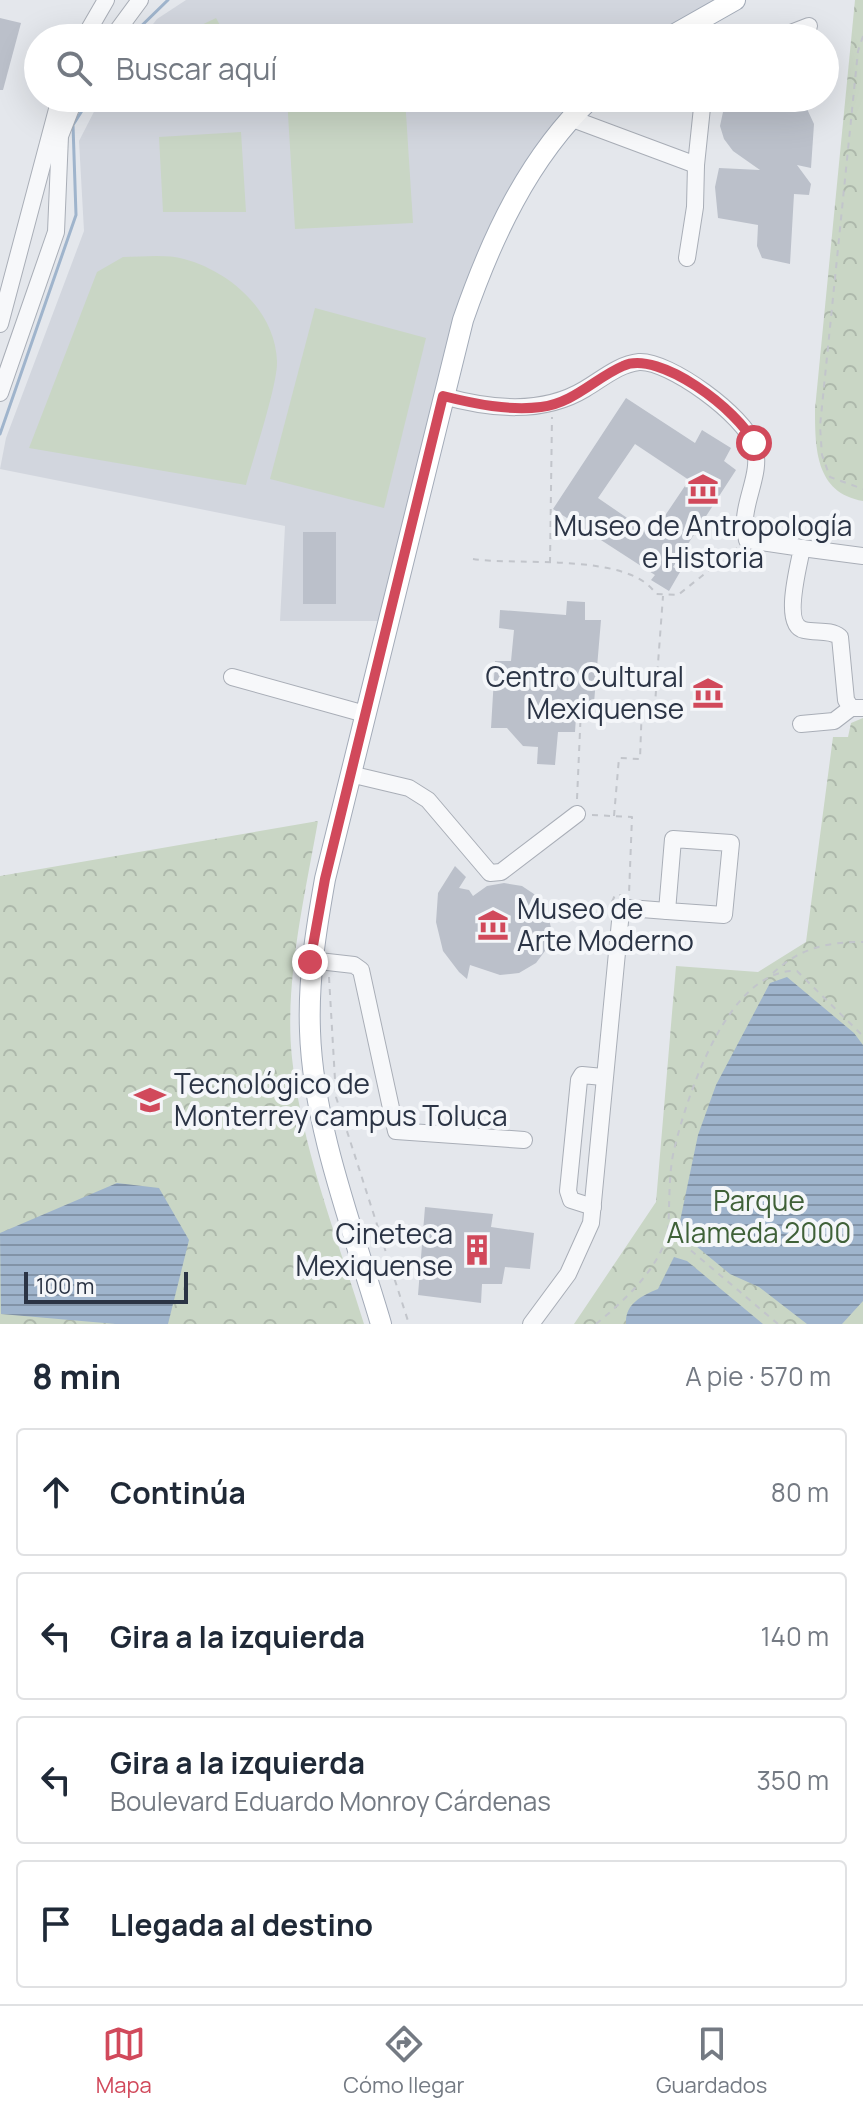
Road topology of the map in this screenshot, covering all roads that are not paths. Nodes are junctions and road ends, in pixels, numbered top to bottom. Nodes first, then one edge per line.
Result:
1 (106, 0) edge
2 (140, 0) edge
3 (735, 0) edge
4 (92, 24) edge
5 (122, 24) edge
6 (693, 24) edge
7 (56, 112) edge
8 (69, 112) edge
9 (576, 112) edge
10 (702, 112) edge
11 (570, 118) junction
12 (696, 165) junction
13 (687, 258) dead end
14 (0, 324) edge
15 (0, 393) edge
16 (443, 396) junction
17 (802, 548) junction
18 (863, 556) edge
19 (232, 677) dead end
20 (857, 708) edge
21 (365, 714) junction
22 (801, 724) dead end
23 (350, 774) junction
24 (577, 814) road end
25 (667, 911) junction
26 (310, 961) junction
27 (603, 1077) junction
28 (524, 1140) dead end
29 (593, 1207) junction
30 (381, 1324) edge
31 (531, 1324) edge

1 - 4 lane
2 - 5 lane
3 - 6 main road
7 - 14 lane
8 - 15 lane
9 - 11 main road
10 - 12 lane
11 - 12 lane
11 - 16 main road
12 - 13 lane
16 - 17 lane
16 - 21 main road
17 - 18 lane
17 - 20 lane
19 - 21 lane
20 - 22 lane
21 - 23 main road
23 - 24 lane
23 - 26 main road
25 - 25 lane
25 - 27 lane
26 - 28 lane
26 - 30 main road
27 - 29 lane
27 - 29 lane
29 - 31 lane

